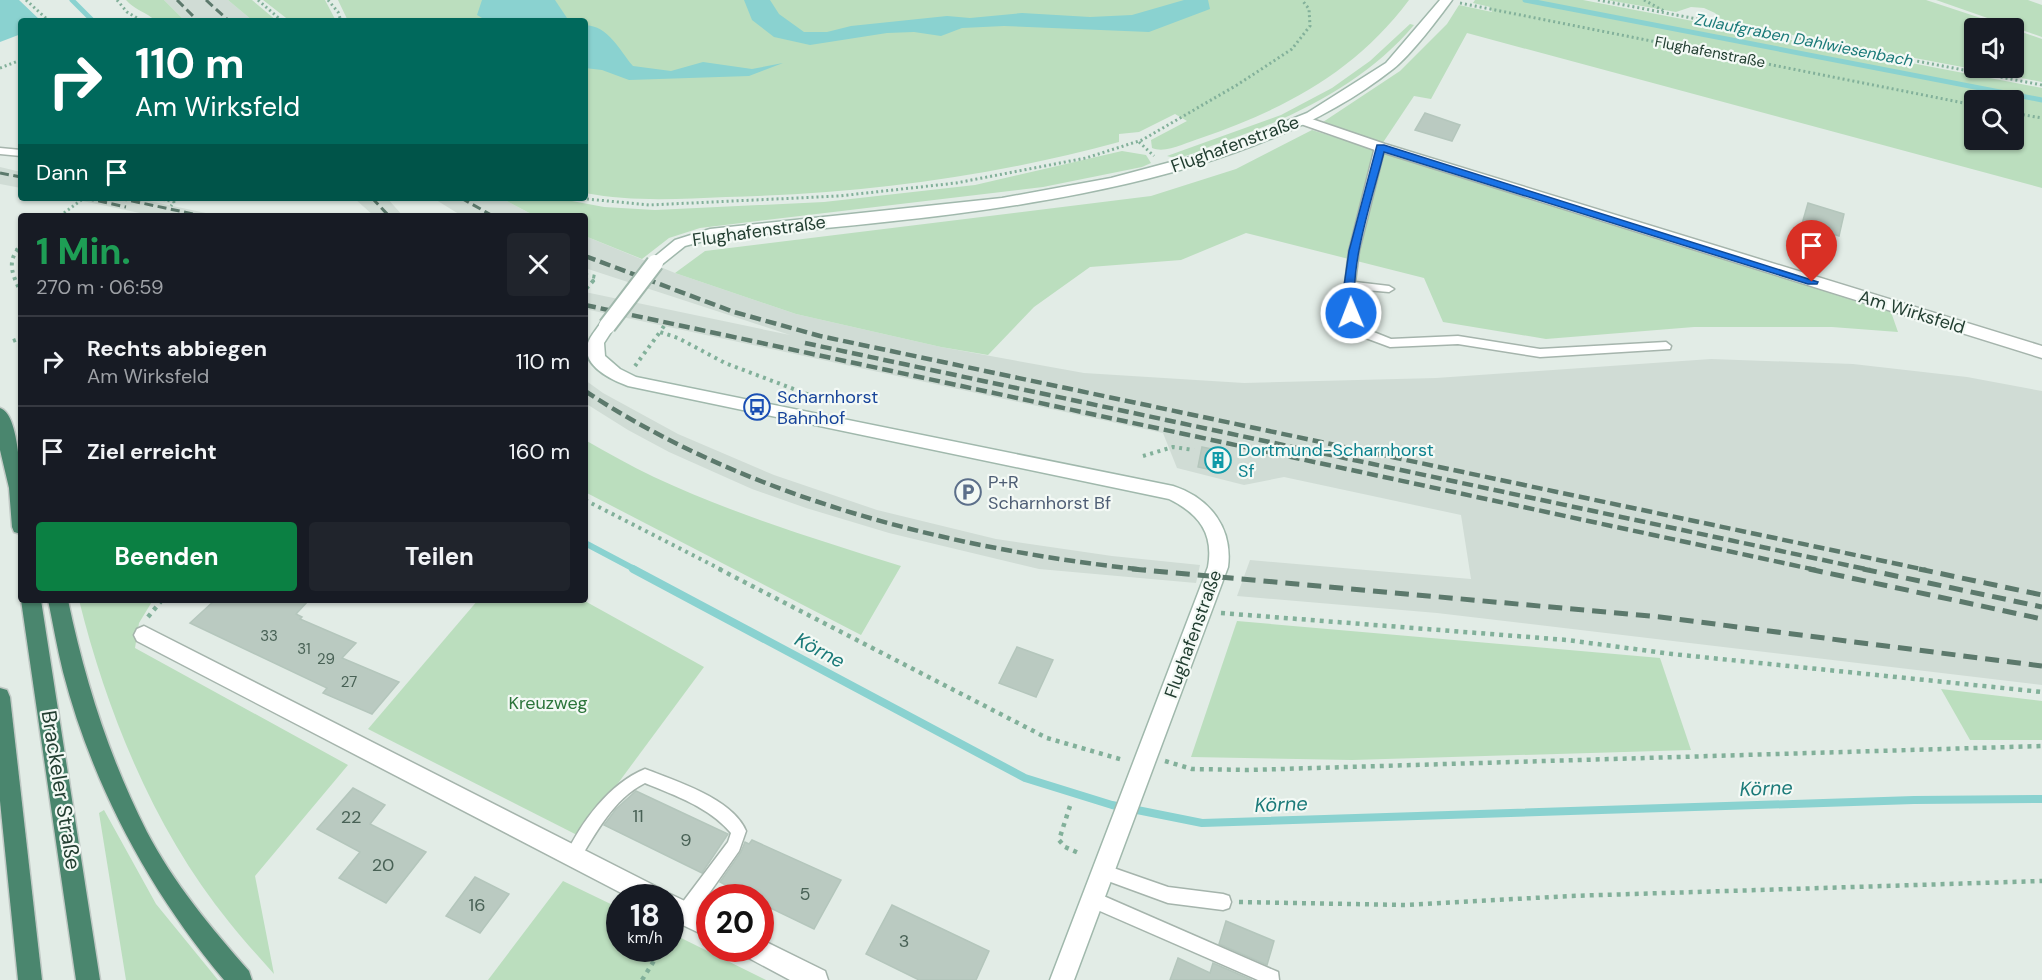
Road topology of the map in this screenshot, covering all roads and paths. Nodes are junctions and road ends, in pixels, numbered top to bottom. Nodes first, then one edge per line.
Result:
1 (26, 0) edge
2 (117, 0) edge
3 (258, 0) edge
4 (328, 0) edge
5 (1302, 0) edge
6 (1598, 0) edge
7 (1644, 0) edge
8 (1452, 1) edge
9 (1671, 14) junction
10 (46, 18) edge
11 (137, 18) edge
12 (279, 18) edge
13 (340, 18) edge
14 (18, 61) edge
15 (0, 68) edge
16 (2042, 85) edge
17 (1964, 103) edge
18 (2024, 114) edge
19 (2042, 118) edge
20 (1302, 120) junction
21 (1380, 147) junction
22 (0, 151) edge
23 (18, 153) edge
24 (588, 199) edge
25 (80, 201) edge
26 (170, 201) edge
27 (171, 206) dead end
28 (64, 213) edge
29 (18, 248) edge
30 (18, 285) edge
31 (1350, 285) junction
32 (1389, 289) dead end
33 (664, 326) dead end
34 (660, 332) junction
35 (18, 339) edge
36 (13, 341) dead end
37 (1666, 346) dead end
38 (2042, 352) edge
39 (638, 362) dead end
40 (0, 414) edge
41 (833, 424) junction
42 (1194, 450) dead end
43 (1143, 456) dead end
44 (18, 482) edge
45 (588, 502) edge
46 (31, 603) edge
47 (59, 603) edge
48 (1202, 612) junction
49 (144, 635) dead end
50 (2042, 692) edge
51 (0, 697) edge
52 (2042, 746) edge
53 (1102, 754) dead end
54 (1147, 754) junction
55 (1070, 806) dead end
56 (1081, 854) dead end
57 (573, 857) junction
58 (1102, 872) junction
59 (2042, 881) edge
60 (627, 884) edge
61 (1092, 898) junction
62 (1223, 902) joint
63 (684, 903) edge
64 (774, 959) edge
65 (653, 962) edge
66 (1272, 978) dead end
67 (30, 980) edge
68 (88, 980) edge
69 (240, 980) edge
70 (642, 980) edge
71 (816, 980) edge
72 (1062, 980) edge

1 - 10 path
2 - 11 path
3 - 12 path
4 - 13 path
5 - 24 path
6 - 9 path
7 - 9 path
8 - 17 path, Flughafenstraße
8 - 20 main road, Flughafenstraße
9 - 16 path
14 - 15 path
18 - 19 path
20 - 21 main road, Am Wirksfeld
20 - 41 main road, Flughafenstraße, bridge
21 - 31 lane
21 - 38 main road, Am Wirksfeld
22 - 23 lane
25 - 28 path
26 - 27 path
29 - 30 path
31 - 32 lane
31 - 37 lane
33 - 34 path
34 - 39 path
34 - 41 path
35 - 36 path
40 - 44 highway
41 - 48 main road, Flughafenstraße
42 - 43 path
45 - 53 path
46 - 68 highway, Brackeler Straße
47 - 69 highway
48 - 50 path
48 - 54 main road, Flughafenstraße
49 - 57 main road
51 - 67 highway
52 - 54 path
54 - 58 main road, Flughafenstraße
55 - 56 path
57 - 60 main road
57 - 63 lane
58 - 61 main road, Flughafenstraße
58 - 62 lane
59 - 62 path
61 - 66 lane
61 - 72 main road, Flughafenstraße
64 - 71 main road
65 - 70 path

